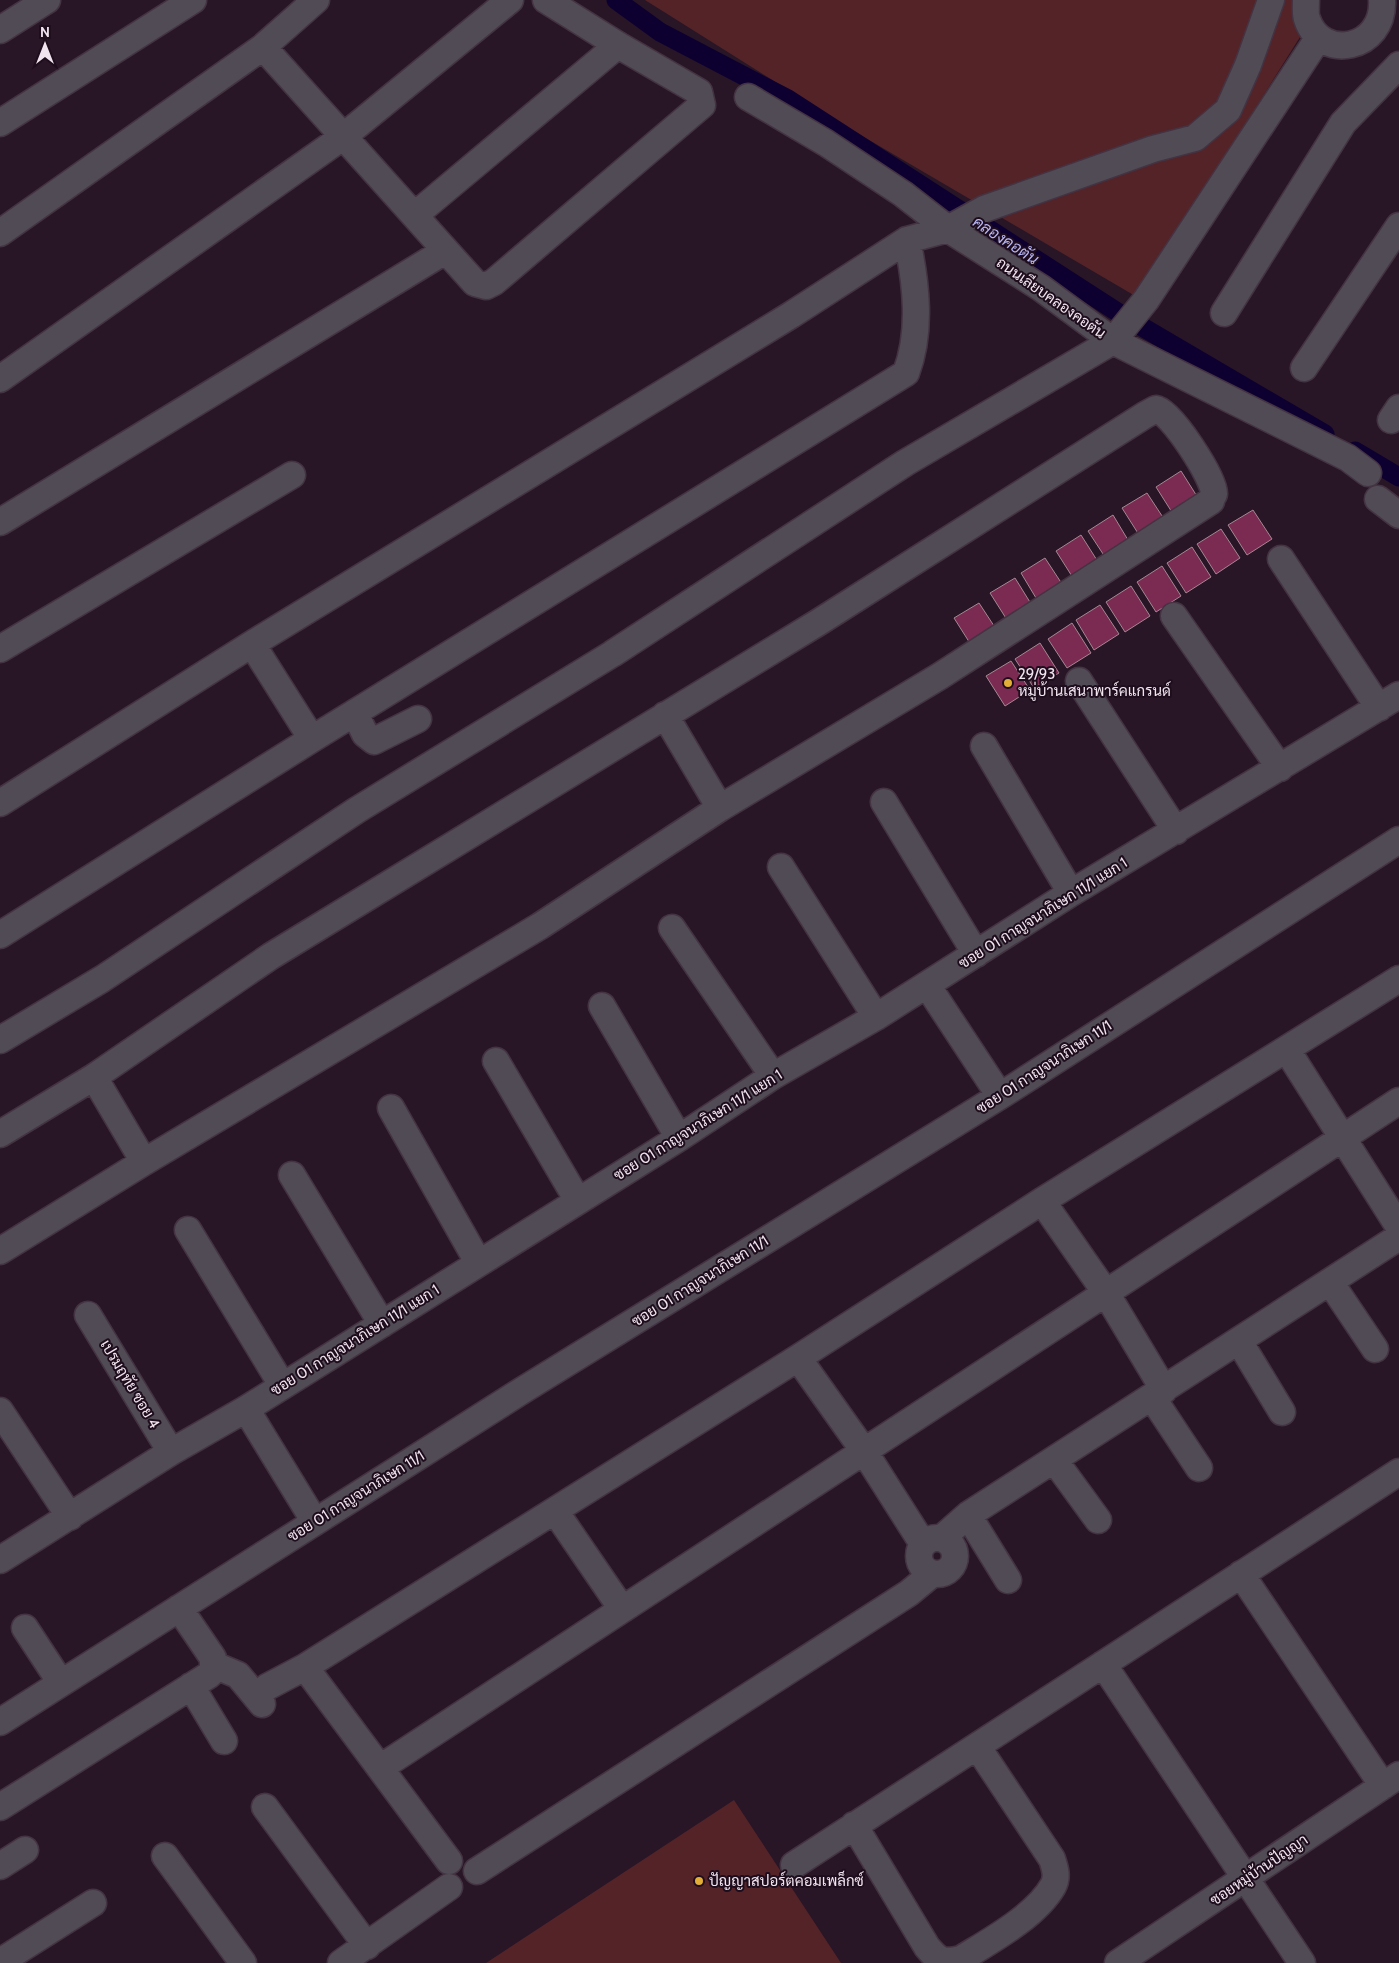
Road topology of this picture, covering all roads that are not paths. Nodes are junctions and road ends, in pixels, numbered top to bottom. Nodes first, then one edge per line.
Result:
1 (47, 0) edge
2 (193, 0) edge
3 (316, 0) edge
4 (510, 0) edge
5 (546, 0) edge
6 (1270, 0) edge
7 (1306, 0) edge
8 (1382, 0) edge
9 (0, 30) edge
10 (1319, 37) junction
11 (618, 45) junction
12 (264, 47) junction
13 (1399, 65) edge
14 (748, 97) dead end
15 (0, 123) edge
16 (344, 136) junction
17 (415, 215) junction
18 (954, 225) junction
19 (1399, 226) edge
20 (0, 233) edge
21 (907, 240) junction
22 (445, 251) junction
23 (1224, 313) dead end
24 (1116, 336) junction
25 (1304, 368) dead end
26 (0, 380) edge
27 (1368, 473) dead end
28 (292, 475) dead end
29 (1378, 499) dead end
30 (1399, 514) edge
31 (0, 522) edge
32 (1281, 559) dead end
33 (1174, 616) dead end
34 (252, 644) junction
35 (0, 649) edge
36 (1079, 681) dead end
37 (1389, 701) edge
38 (355, 713) junction
39 (666, 715) junction
40 (418, 719) dead end
41 (312, 739) junction
42 (984, 746) dead end
43 (1280, 768) junction
44 (884, 802) dead end
45 (0, 803) edge
46 (720, 808) junction
47 (1176, 831) junction
48 (1399, 840) edge
49 (781, 867) dead end
50 (1071, 893) junction
51 (672, 928) dead end
52 (0, 935) edge
53 (976, 954) junction
54 (1399, 979) edge
55 (927, 985) junction
56 (602, 1006) dead end
57 (876, 1017) junction
58 (0, 1040) edge
59 (1287, 1050) junction
60 (496, 1061) dead end
61 (773, 1076) junction
62 (94, 1077) junction
63 (1000, 1096) junction
64 (1399, 1101) edge
65 (391, 1108) dead end
66 (2, 1129) edge
67 (679, 1138) junction
68 (1342, 1138) junction
69 (144, 1162) junction
70 (292, 1175) dead end
71 (578, 1201) junction
72 (1042, 1201) junction
73 (1399, 1227) edge
74 (188, 1230) dead end
75 (1399, 1237) edge
76 (0, 1251) edge
77 (478, 1262) junction
78 (1330, 1282) junction
79 (1106, 1293) junction
80 (88, 1315) dead end
81 (382, 1324) junction
82 (1239, 1341) junction
83 (1375, 1349) dead end
84 (798, 1358) junction
85 (282, 1386) junction
86 (1158, 1394) junction
87 (246, 1409) junction
88 (0, 1411) edge
89 (1282, 1412) dead end
90 (864, 1451) junction
91 (171, 1452) junction
92 (1055, 1461) junction
93 (1199, 1468) dead end
94 (1398, 1475) edge
95 (555, 1511) junction
96 (968, 1515) junction
97 (70, 1517) junction
98 (1098, 1520) dead end
99 (315, 1522) junction
100 (932, 1541) junction
101 (0, 1560) edge
102 (1242, 1574) junction
103 (1008, 1580) dead end
104 (179, 1608) junction
105 (622, 1609) junction
106 (25, 1628) dead end
107 (1103, 1664) junction
108 (214, 1665) junction
109 (305, 1667) junction
110 (62, 1683) junction
111 (191, 1686) junction
112 (0, 1722) edge
113 (224, 1742) dead end
114 (977, 1746) junction
115 (380, 1768) junction
116 (1391, 1781) edge
117 (0, 1807) edge
118 (265, 1807) dead end
119 (854, 1825) junction
120 (25, 1850) dead end
121 (165, 1856) dead end
122 (449, 1861) junction
123 (794, 1865) dead end
124 (0, 1866) edge
125 (477, 1871) junction
126 (1247, 1878) junction
127 (450, 1887) junction
128 (93, 1903) dead end
129 (368, 1946) junction
130 (0, 1962) edge
131 (244, 1963) edge
132 (341, 1963) edge
133 (1118, 1963) edge
134 (1302, 1963) edge

1 - 9 street
2 - 15 street
3 - 12 street
4 - 16 street
5 - 11 street
6 - 18 street
7 - 10 street
8 - 10 street
10 - 24 street
11 - 17 street
11 - 22 street
12 - 16 street
12 - 20 street
13 - 23 street
14 - 18 street, ถนนเลียบคลองคอตัน
16 - 17 street
16 - 26 street
17 - 22 street
18 - 21 street
18 - 24 street, ถนนเลียบคลองคอตัน
19 - 25 street
21 - 34 street
21 - 38 street
22 - 31 street
24 - 27 street, ถนนเลียบคลองคอตัน
24 - 58 street
28 - 35 street
29 - 30 street
32 - 37 street
33 - 43 street
34 - 41 street
34 - 45 street
36 - 47 street
37 - 43 street, ซอย 01 กาญจนาภิเษก 11/1 แยก 1
38 - 40 street
38 - 41 street
39 - 46 street
39 - 46 street
39 - 62 street
41 - 52 street
42 - 50 street
43 - 47 street, ซอย 01 กาญจนาภิเษก 11/1 แยก 1
44 - 53 street
46 - 69 street
47 - 50 street, ซอย 01 กาญจนาภิเษก 11/1 แยก 1
48 - 63 street, ซอย 01 กาญจนาภิเษก 11/1
49 - 57 street
50 - 53 street, ซอย 01 กาญจนาภิเษก 11/1 แยก 1
51 - 61 street
53 - 55 street, ซอย 01 กาญจนาภิเษก 11/1 แยก 1
54 - 59 street
55 - 57 street, ซอย 01 กาญจนาภิเษก 11/1 แยก 1
55 - 63 street
56 - 67 street
57 - 61 street, ซอย 01 กาญจนาภิเษก 11/1 แยก 1
59 - 68 street
59 - 72 street
60 - 71 street
61 - 67 street, ซอย 01 กาญจนาภิเษก 11/1 แยก 1
62 - 66 street
62 - 69 street
63 - 99 street, ซอย 01 กาญจนาภิเษก 11/1
64 - 68 street
65 - 77 street
67 - 71 street, ซอย 01 กาญจนาภิเษก 11/1 แยก 1
68 - 73 street
68 - 79 street
69 - 76 street
70 - 81 street
71 - 77 street, ซอย 01 กาญจนาภิเษก 11/1 แยก 1
72 - 79 street
72 - 84 street
74 - 85 street
75 - 78 street
77 - 81 street, ซอย 01 กาญจนาภิเษก 11/1 แยก 1
78 - 82 street
78 - 83 street
79 - 86 street
79 - 90 street
80 - 91 street, เปรมฤทัย ซอย 4
81 - 85 street, ซอย 01 กาญจนาภิเษก 11/1 แยก 1
82 - 86 street
82 - 89 street
84 - 90 street
84 - 95 street
85 - 87 street, ซอย 01 กาญจนาภิเษก 11/1 แยก 1
86 - 92 street
86 - 93 street
87 - 91 street, ซอย 01 กาญจนาภิเษก 11/1 แยก 1
87 - 99 street
88 - 97 street
90 - 100 street
90 - 105 street
91 - 97 street, ซอย 01 กาญจนาภิเษก 11/1 แยก 1
92 - 96 street
92 - 98 street
94 - 102 street
95 - 105 street
95 - 109 street
96 - 100 street
96 - 103 street
97 - 101 street, ซอย 01 กาญจนาภิเษก 11/1 แยก 1
99 - 104 street, ซอย 01 กาญจนาภิเษก 11/1
100 - 125 street
102 - 107 street
102 - 116 street
104 - 108 street
104 - 110 street, ซอย 01 กาญจนาภิเษก 11/1
105 - 115 street
106 - 110 street
107 - 114 street
107 - 126 street
108 - 109 street
108 - 111 street
109 - 115 street
110 - 112 street, ซอย 01 กาญจนาภิเษก 11/1
111 - 113 street
111 - 117 street
114 - 119 street
114 - 119 street
115 - 122 street
116 - 126 street, ซอยหมู่บ้านปัญญา
118 - 129 street
119 - 123 street
120 - 124 street
121 - 131 street
122 - 125 street
122 - 127 street
125 - 127 street
126 - 133 street, ซอยหมู่บ้านปัญญา
126 - 134 street
127 - 129 street
128 - 130 street
129 - 132 street

